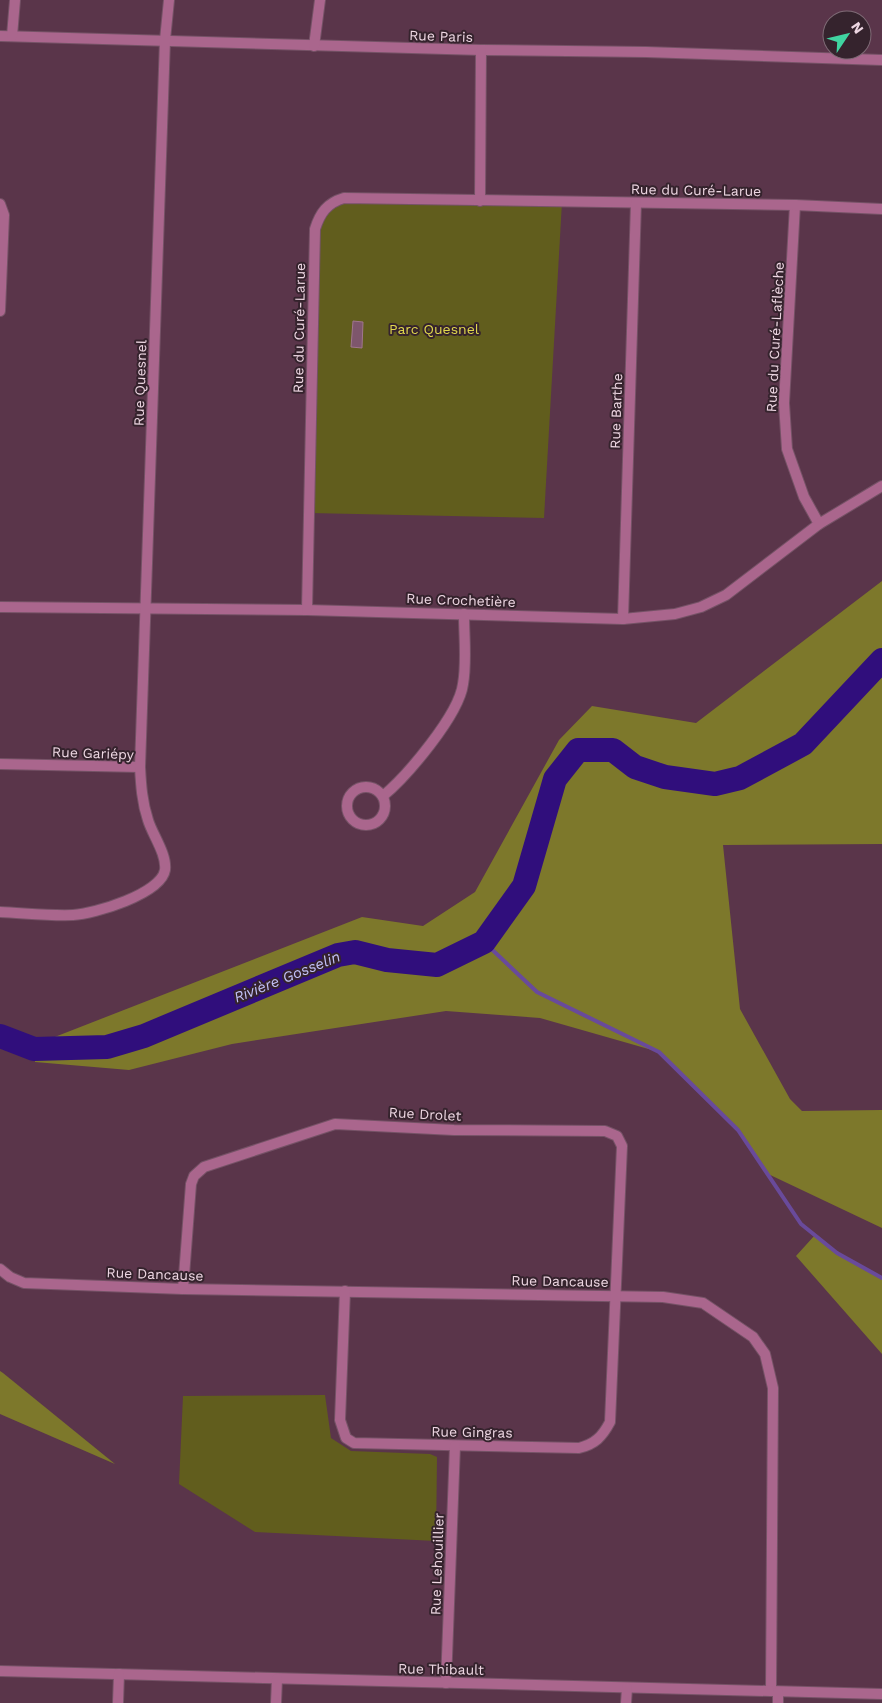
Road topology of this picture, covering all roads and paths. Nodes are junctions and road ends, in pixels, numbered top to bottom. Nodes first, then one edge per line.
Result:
1 (15, 0) edge
2 (169, 0) edge
3 (320, 0) edge
4 (0, 36) edge
5 (12, 36) junction
6 (165, 40) junction
7 (314, 46) junction
8 (482, 50) junction
9 (882, 60) edge
10 (480, 201) junction
11 (636, 203) junction
12 (0, 204) edge
13 (795, 205) junction
14 (882, 209) edge
15 (0, 311) edge
16 (882, 486) edge
17 (819, 524) junction
18 (0, 607) edge
19 (147, 607) junction
20 (307, 610) junction
21 (464, 614) junction
22 (624, 619) junction
23 (0, 764) edge
24 (140, 767) junction
25 (383, 796) dead end
26 (0, 912) edge
27 (0, 1269) edge
28 (183, 1290) junction
29 (345, 1291) junction
30 (616, 1296) junction
31 (455, 1446) junction
32 (0, 1672) edge
33 (118, 1674) junction
34 (276, 1679) junction
35 (446, 1683) junction
36 (627, 1688) junction
37 (775, 1691) junction
38 (882, 1694) edge
39 (118, 1703) edge
40 (276, 1703) edge
41 (626, 1703) edge
42 (778, 1703) edge

1 - 5 street
2 - 6 street, Rue Quesnel
3 - 7 street
4 - 5 street, Rue Paris
5 - 6 street, Rue Paris
6 - 7 street, Rue Paris
6 - 19 street, Rue Quesnel
7 - 8 street, Rue Paris
8 - 9 street, Rue Paris
8 - 10 street
10 - 11 street, Rue du Curé-Larue
10 - 20 street, Rue du Curé-Larue
11 - 13 street, Rue du Curé-Larue
11 - 22 street, Rue Barthe
12 - 15 street
13 - 14 street, Rue du Curé-Larue
13 - 17 street, Rue du Curé-Laflèche
16 - 17 street, Rue Crochetière
17 - 22 street, Rue Crochetière
18 - 19 street, Rue Crochetière
19 - 20 street, Rue Crochetière
19 - 24 street, Rue Quesnel
20 - 21 street, Rue Crochetière
21 - 22 street, Rue Crochetière
21 - 25 street
23 - 24 street, Rue Gariépy
24 - 26 street, Rue Gariépy
27 - 28 street, Rue Dancause
28 - 29 street, Rue Dancause
28 - 30 street, Rue Drolet
29 - 30 street, Rue Dancause
29 - 31 street, Rue Gingras
30 - 31 street, Rue Gingras
30 - 37 street, Rue Dancause
31 - 35 street, Rue Lehouillier
32 - 33 street, Rue Thibault
33 - 34 street, Rue Thibault
33 - 39 street
34 - 35 street, Rue Thibault
34 - 40 street
35 - 36 street, Rue Thibault
36 - 37 street, Rue Thibault
36 - 41 street
37 - 38 street, Rue Thibault
37 - 42 street, Rue Dancause

